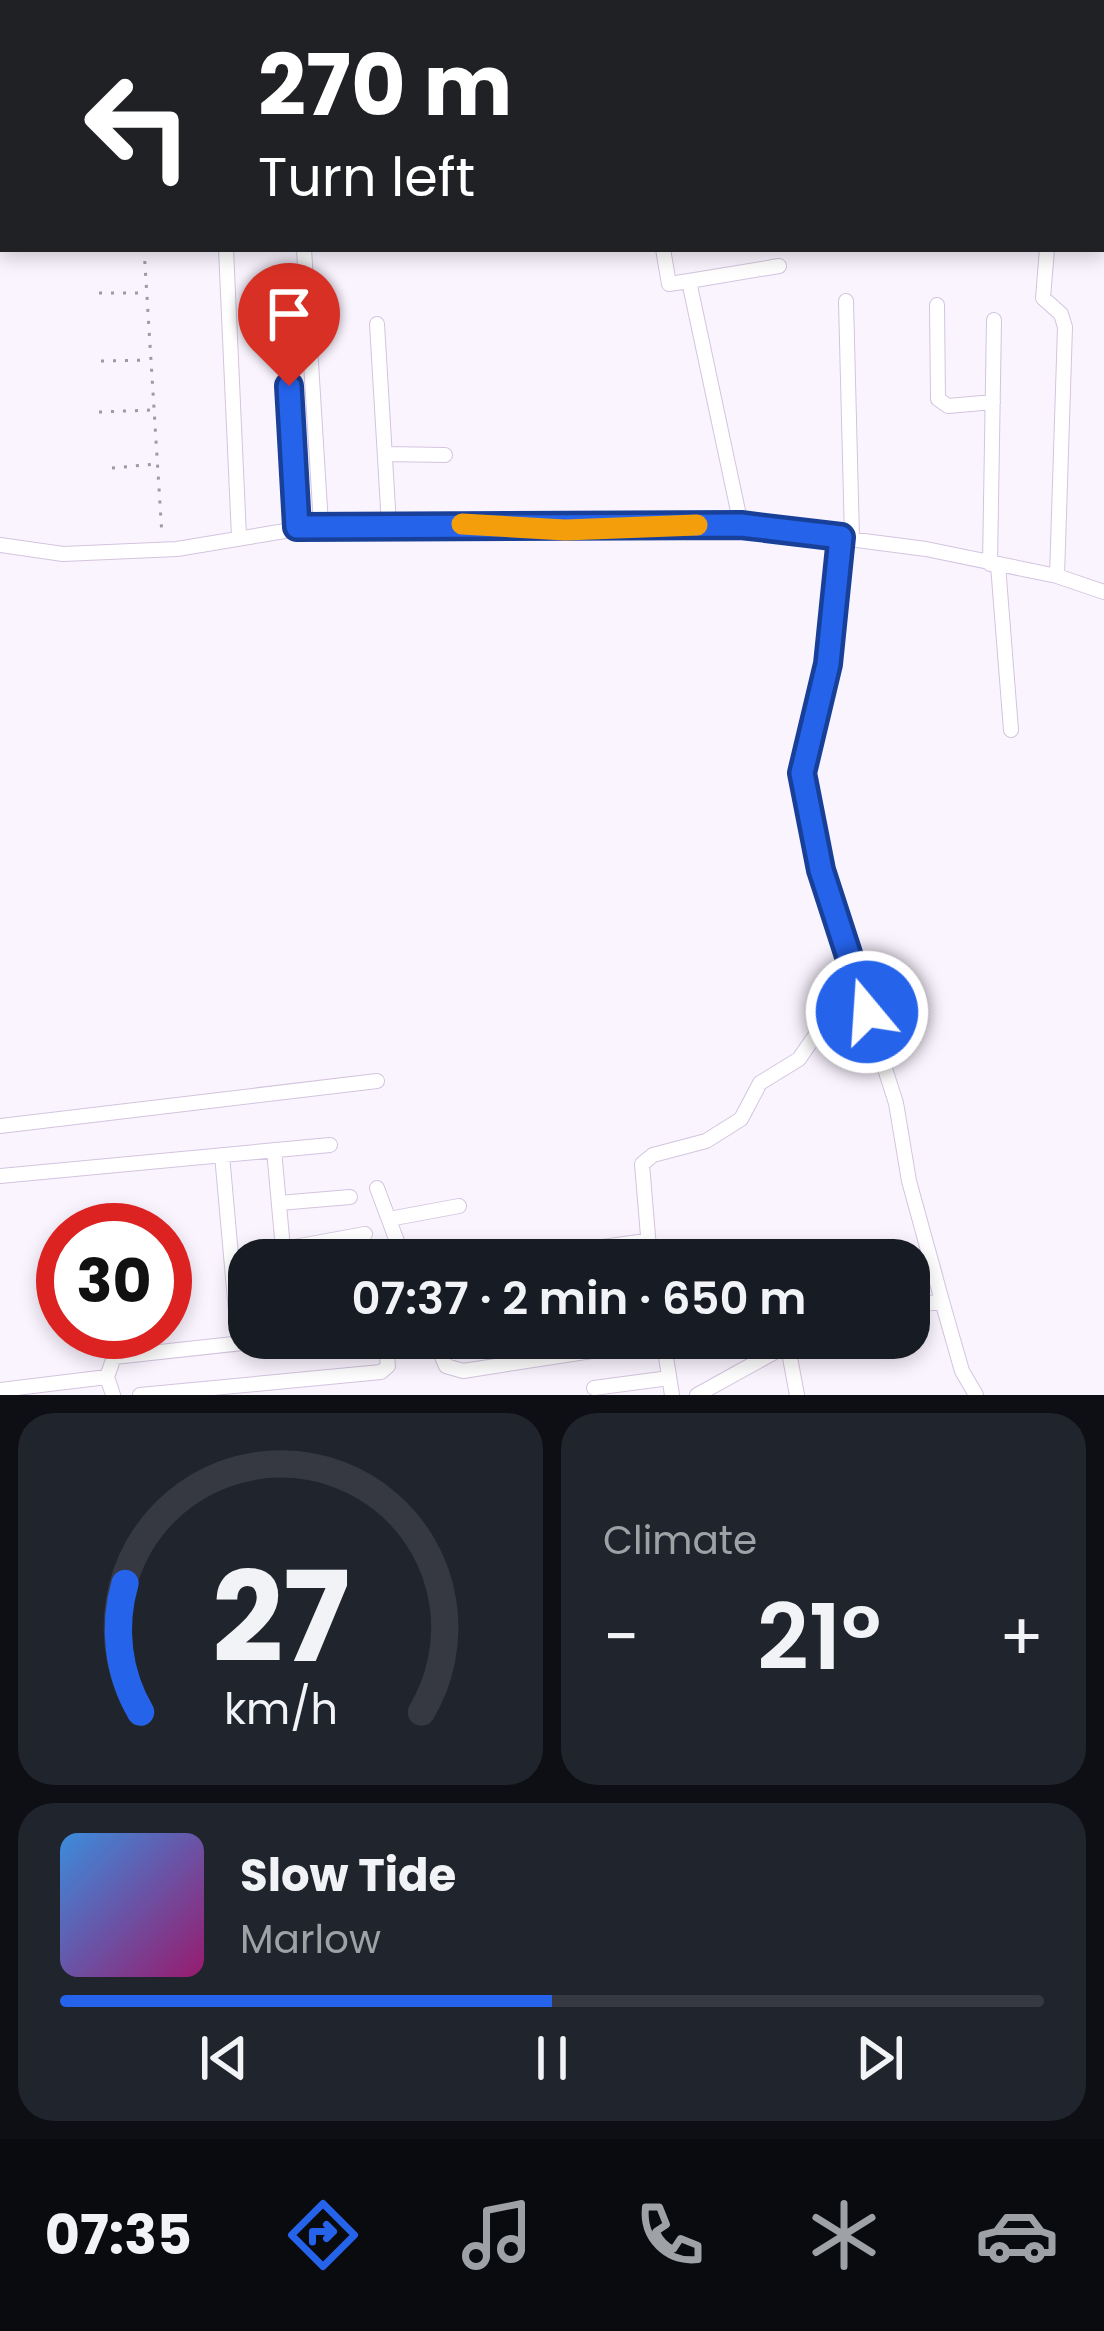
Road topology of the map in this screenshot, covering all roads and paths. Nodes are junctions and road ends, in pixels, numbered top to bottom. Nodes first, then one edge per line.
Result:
1 (144, 252) edge
2 (226, 252) edge
3 (304, 252) edge
4 (664, 252) edge
5 (1047, 252) edge
6 (779, 266) dead end
7 (689, 281) junction
8 (99, 293) dead end
9 (147, 293) junction
10 (846, 301) dead end
11 (937, 305) dead end
12 (994, 320) dead end
13 (377, 324) dead end
14 (286, 339) dead end
15 (151, 360) junction
16 (101, 361) dead end
17 (993, 403) junction
18 (154, 410) junction
19 (99, 412) dead end
20 (385, 454) junction
21 (445, 455) dead end
22 (158, 464) junction
23 (112, 468) dead end
24 (321, 525) junction
25 (389, 525) junction
26 (741, 525) junction
27 (297, 527) junction
28 (239, 537) junction
29 (847, 538) junction
30 (0, 545) edge
31 (163, 550) junction
32 (994, 564) junction
33 (1057, 576) junction
34 (1104, 592) edge
35 (1011, 730) dead end
36 (867, 1012) junction
37 (377, 1081) dead end
38 (0, 1126) edge
39 (330, 1145) dead end
40 (274, 1150) junction
41 (222, 1155) junction
42 (0, 1176) edge
43 (377, 1188) dead end
44 (350, 1198) dead end
45 (279, 1203) junction
46 (459, 1206) dead end
47 (388, 1219) junction
48 (364, 1234) dead end
49 (230, 1239) edge
50 (282, 1239) edge
51 (345, 1239) edge
52 (396, 1239) edge
53 (646, 1239) edge
54 (942, 1301) junction
55 (930, 1303) edge
56 (228, 1345) edge
57 (387, 1359) edge
58 (442, 1359) edge
59 (533, 1359) edge
60 (667, 1359) edge
61 (764, 1359) edge
62 (795, 1359) edge
63 (107, 1377) junction
64 (670, 1378) junction
65 (594, 1388) dead end
66 (0, 1390) edge
67 (113, 1395) edge
68 (140, 1395) edge
69 (672, 1395) edge
70 (697, 1395) edge
71 (797, 1395) edge
72 (976, 1395) edge

1 - 9 path
2 - 28 street
3 - 24 street
4 - 7 street
5 - 33 street
6 - 7 street
7 - 26 street
8 - 9 path
9 - 15 path
10 - 29 street
11 - 17 street
12 - 17 street
13 - 20 street
14 - 27 street
15 - 16 path
15 - 18 path
17 - 32 street
18 - 19 path
18 - 22 path
20 - 21 street
20 - 25 street
22 - 23 path
22 - 31 path
24 - 25 street
24 - 27 street
25 - 26 street
26 - 29 street
27 - 28 street
28 - 31 street
29 - 32 street
29 - 36 street
30 - 31 street
32 - 33 street
32 - 35 street
33 - 34 street
36 - 53 street
36 - 54 street
37 - 38 street
39 - 40 street
40 - 41 street
40 - 45 street
41 - 42 street
41 - 49 street
43 - 47 street
44 - 45 street
45 - 50 street
46 - 47 street
47 - 52 street
48 - 51 street
54 - 55 street
54 - 72 street
56 - 63 street
57 - 68 street
58 - 59 street
60 - 64 street
61 - 70 street
62 - 71 street
63 - 66 street
63 - 67 street
64 - 65 street
64 - 69 street

